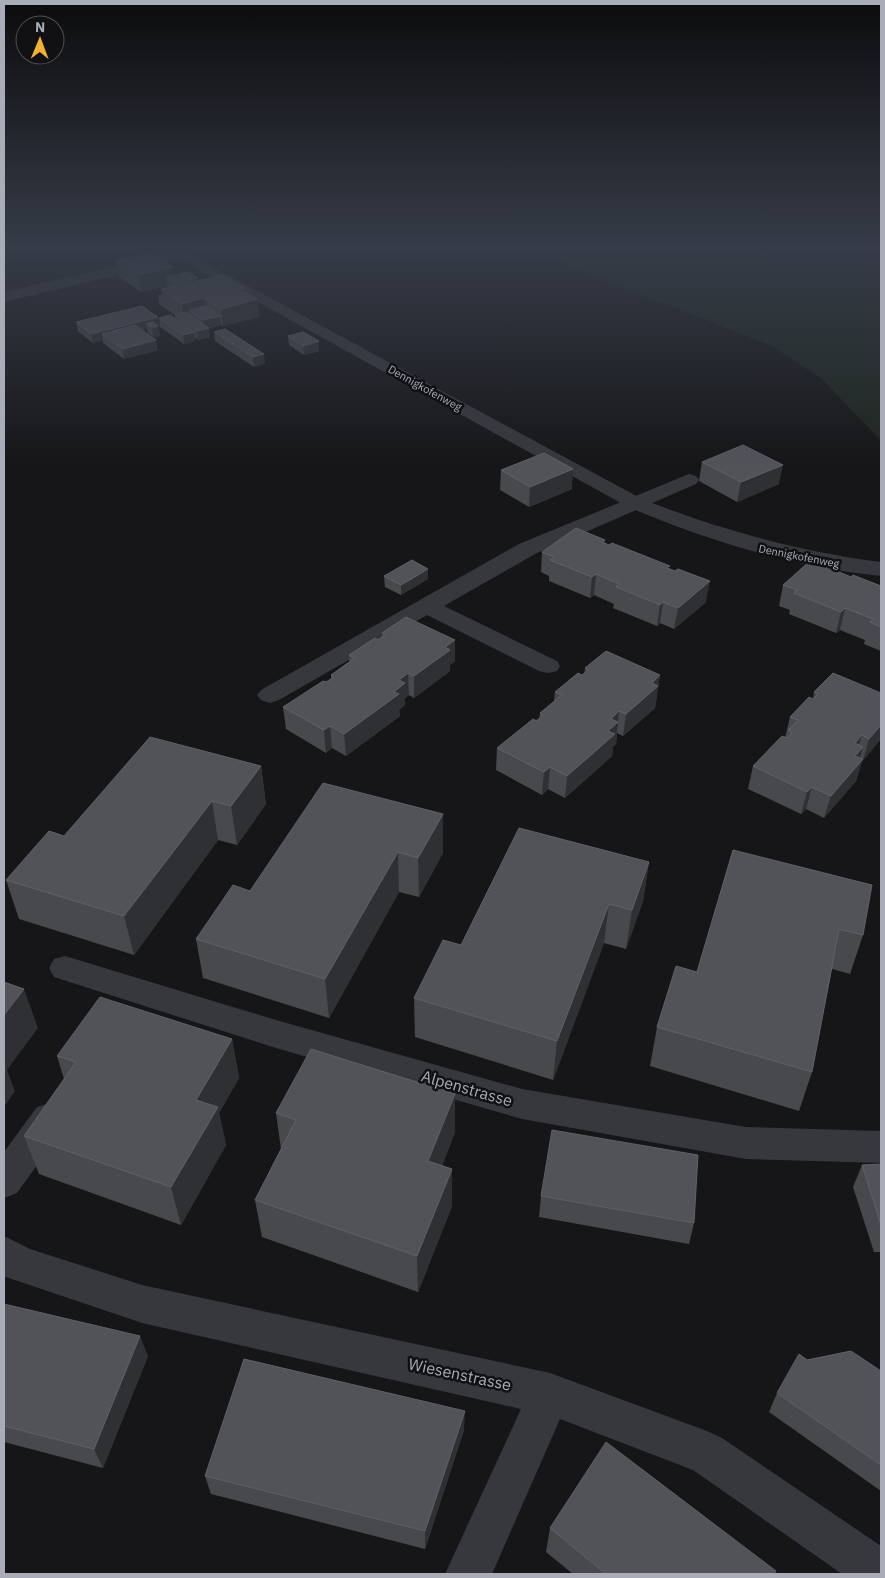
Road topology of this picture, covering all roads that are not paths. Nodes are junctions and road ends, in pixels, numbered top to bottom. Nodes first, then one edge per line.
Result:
1 (298, 319) edge
2 (689, 480) dead end
3 (635, 503) junction
4 (566, 531) junction
5 (592, 542) edge
6 (881, 569) edge
7 (426, 606) junction
8 (548, 666) dead end
9 (270, 695) dead end
10 (65, 968) dead end
11 (66, 1095) edge
12 (881, 1147) edge
13 (4, 1181) edge
14 (4, 1254) edge
15 (550, 1394) junction
16 (468, 1574) edge
17 (881, 1574) edge

1 - 3 street, Dennigkofenweg
2 - 3 street
3 - 4 street
3 - 6 street, Dennigkofenweg
4 - 5 street
4 - 7 street
7 - 8 street
7 - 9 street
10 - 12 street, Alpenstrasse
11 - 13 street
14 - 15 street, Wiesenstrasse
15 - 16 street
15 - 17 street, Wiesenstrasse

